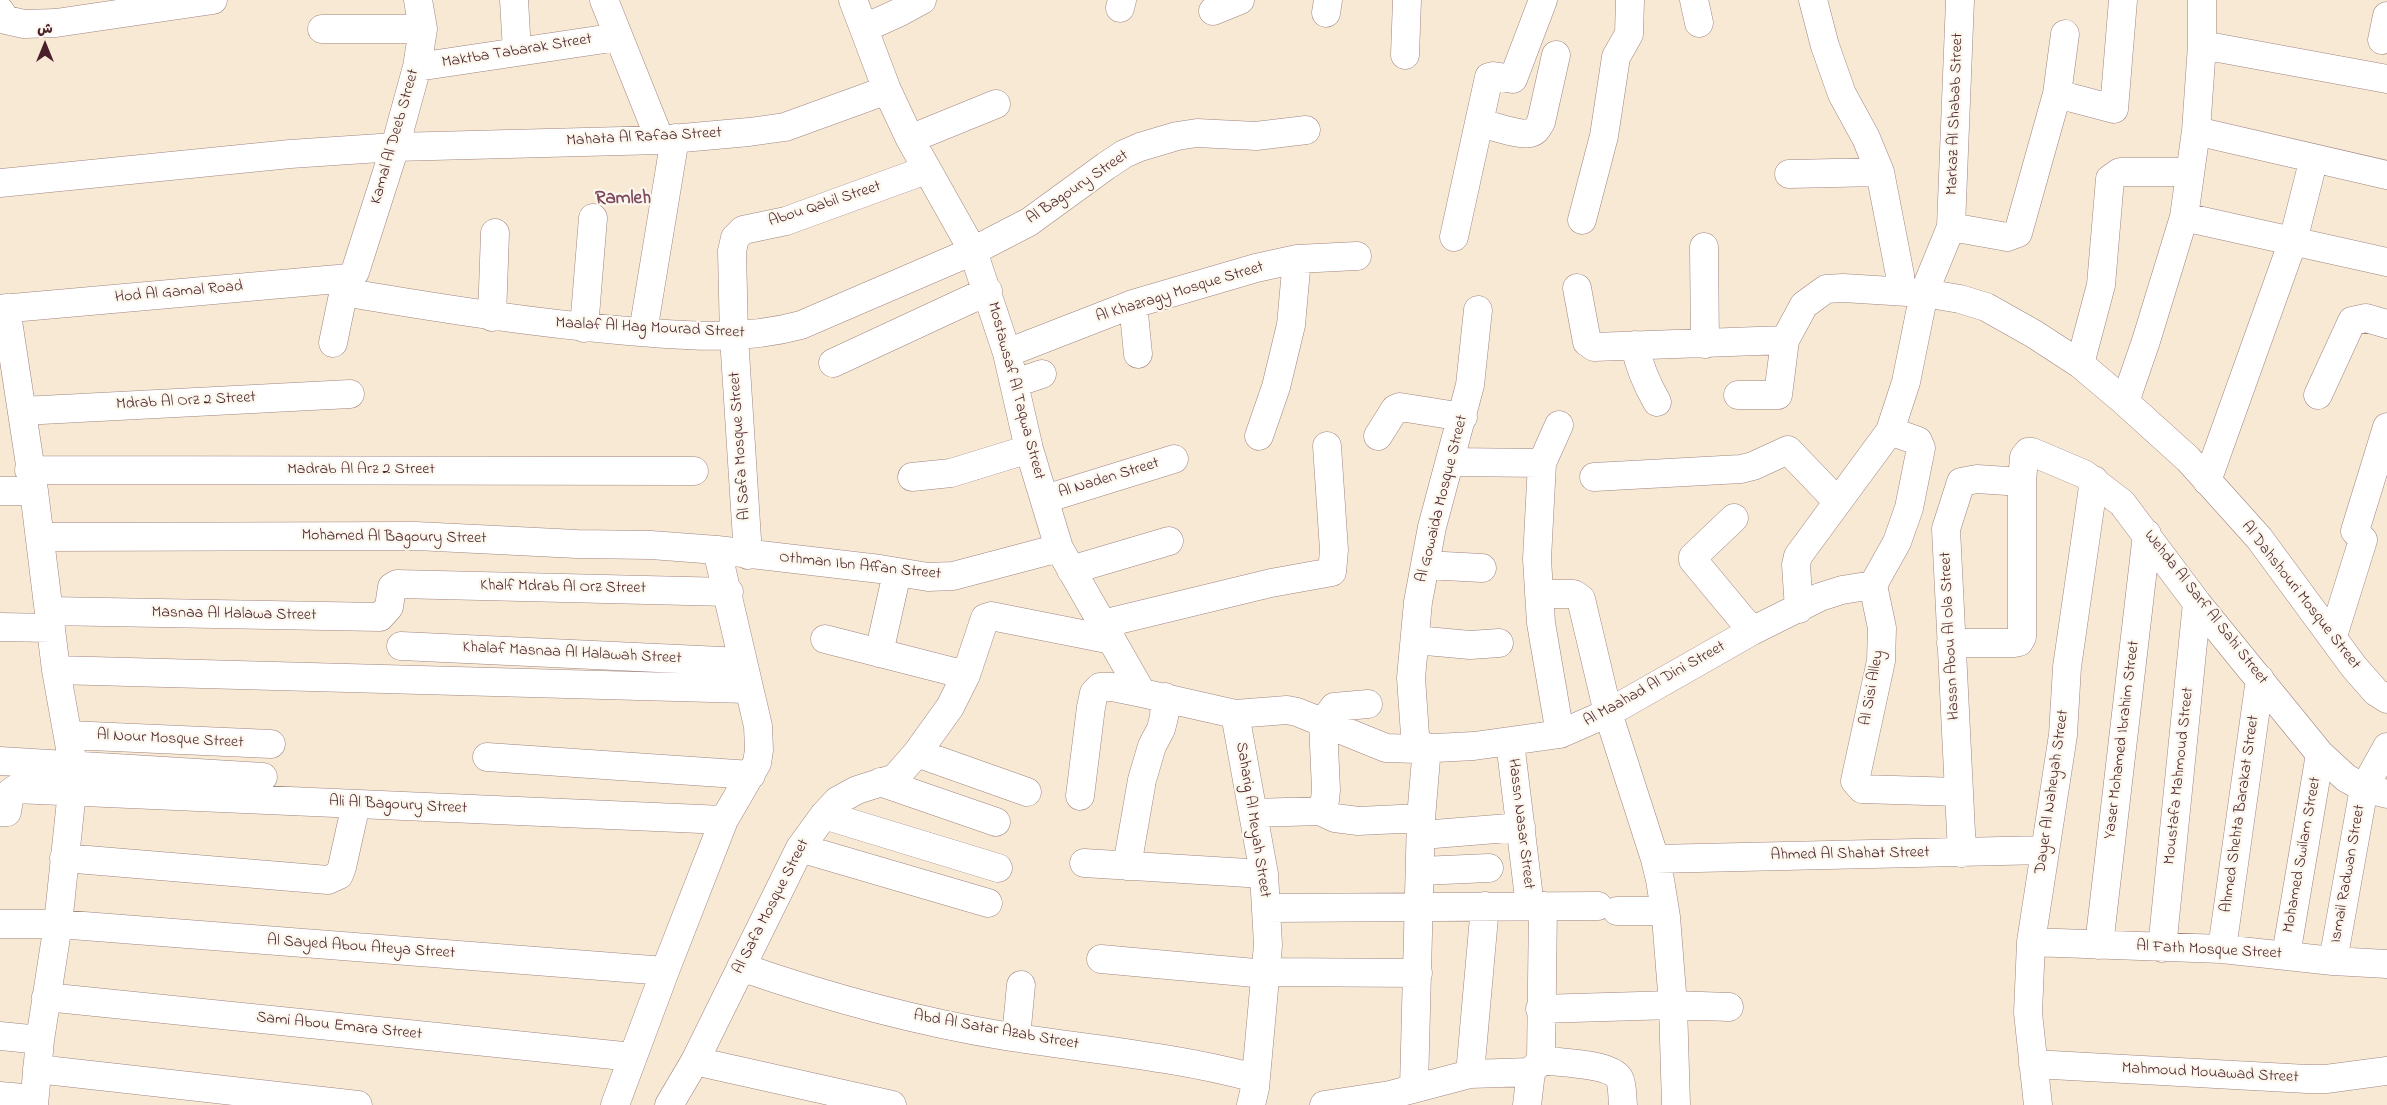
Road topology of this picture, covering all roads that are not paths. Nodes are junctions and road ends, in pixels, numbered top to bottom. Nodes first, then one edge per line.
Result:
1 (213, 0) edge
2 (418, 0) edge
3 (514, 0) edge
4 (604, 0) edge
5 (852, 0) edge
6 (922, 0) edge
7 (1240, 0) edge
8 (1407, 0) edge
9 (1543, 0) edge
10 (1630, 0) edge
11 (1813, 0) edge
12 (1960, 0) edge
13 (2123, 0) edge
14 (2202, 0) edge
15 (0, 11) edge
16 (1212, 11) dead end
17 (865, 28) junction
18 (322, 29) dead end
19 (422, 29) junction
20 (2065, 34) dead end
21 (618, 37) junction
22 (2202, 45) junction
23 (517, 51) junction
24 (1405, 55) dead end
25 (1556, 55) dead end
26 (417, 67) junction
27 (2387, 79) edge
28 (887, 90) junction
29 (2057, 94) junction
30 (996, 104) dead end
31 (1479, 123) junction
32 (1306, 130) dead end
33 (2196, 131) junction
34 (667, 139) junction
35 (910, 139) junction
36 (395, 147) junction
37 (2314, 158) junction
38 (926, 170) junction
39 (1880, 172) junction
40 (2190, 172) junction
41 (1789, 174) dead end
42 (2387, 175) edge
43 (0, 183) edge
44 (2184, 217) junction
45 (593, 218) dead end
46 (1582, 220) dead end
47 (1951, 228) junction
48 (495, 233) dead end
49 (1454, 237) dead end
50 (2293, 241) junction
51 (1704, 246) dead end
52 (973, 251) junction
53 (1357, 256) dead end
54 (1297, 259) junction
55 (2387, 262) edge
56 (348, 281) junction
57 (1578, 288) dead end
58 (988, 291) junction
59 (1913, 292) junction
60 (1133, 304) junction
61 (3, 308) edge
62 (1478, 310) dead end
63 (492, 317) junction
64 (2387, 324) edge
65 (584, 328) junction
66 (643, 332) junction
67 (734, 337) junction
68 (1785, 340) junction
69 (333, 343) dead end
70 (1705, 344) junction
71 (1635, 345) junction
72 (1007, 353) junction
73 (1138, 354) dead end
74 (833, 363) dead end
75 (2080, 364) junction
76 (1042, 374) dead end
77 (1015, 383) junction
78 (350, 394) dead end
79 (1738, 394) dead end
80 (2318, 395) dead end
81 (1657, 402) dead end
82 (2125, 402) junction
83 (22, 411) junction
84 (1463, 417) junction
85 (1559, 425) dead end
86 (2387, 427) edge
87 (1890, 431) junction
88 (1259, 436) dead end
89 (1378, 436) dead end
90 (1327, 446) dead end
91 (1030, 449) junction
92 (1174, 460) dead end
93 (1450, 462) junction
94 (1542, 464) junction
95 (694, 471) dead end
96 (912, 476) dead end
97 (1594, 477) dead end
98 (31, 480) junction
99 (2094, 480) junction
100 (2207, 481) junction
101 (2022, 482) junction
102 (0, 491) edge
103 (1045, 499) junction
104 (1837, 501) junction
105 (1734, 518) dead end
106 (2147, 534) junction
107 (40, 537) junction
108 (1169, 541) dead end
109 (717, 550) junction
110 (748, 555) junction
111 (1065, 559) junction
112 (1425, 565) junction
113 (1482, 568) dead end
114 (897, 573) junction
115 (397, 584) joint
116 (1873, 585) junction
117 (729, 592) junction
118 (1539, 594) junction
119 (2198, 604) junction
120 (1799, 609) junction
121 (50, 620) junction
122 (0, 627) edge
123 (1752, 631) junction
124 (1107, 632) junction
125 (2333, 636) junction
126 (825, 639) dead end
127 (1415, 640) junction
128 (1499, 643) dead end
129 (1951, 643) junction
130 (400, 646) dead end
131 (879, 653) junction
132 (743, 662) junction
133 (56, 670) junction
134 (966, 675) junction
135 (2260, 679) junction
136 (748, 690) junction
137 (1154, 695) junction
138 (2387, 699) edge
139 (1368, 704) dead end
140 (1608, 713) junction
141 (1235, 714) junction
142 (1323, 722) junction
143 (1560, 734) junction
144 (68, 735) junction
145 (1510, 742) junction
146 (271, 744) dead end
147 (2387, 747) edge
148 (1422, 748) junction
149 (917, 754) junction
150 (2320, 754) junction
151 (487, 757) dead end
152 (0, 762) edge
153 (751, 775) junction
154 (263, 777) dead end
155 (73, 778) junction
156 (880, 782) junction
157 (2376, 791) edge
158 (1027, 792) dead end
159 (1958, 792) junction
160 (1080, 796) dead end
161 (356, 804) junction
162 (1320, 811) junction
163 (0, 812) edge
164 (1254, 813) junction
165 (824, 815) junction
166 (724, 820) junction
167 (996, 822) dead end
168 (1422, 827) junction
169 (1521, 827) junction
170 (800, 848) junction
171 (2046, 850) junction
172 (1962, 853) junction
173 (64, 858) junction
174 (1655, 859) junction
175 (1084, 863) dead end
176 (1127, 866) junction
177 (998, 868) dead end
178 (1489, 868) dead end
179 (1421, 871) junction
180 (1264, 874) junction
181 (988, 903) dead end
182 (1485, 906) junction
183 (1537, 906) junction
184 (1420, 907) junction
185 (1266, 908) junction
186 (1665, 911) junction
187 (0, 924) edge
188 (58, 924) junction
189 (2031, 942) junction
190 (2099, 945) junction
191 (2162, 948) junction
192 (2222, 949) junction
193 (2286, 955) junction
194 (1100, 959) dead end
195 (2333, 961) junction
196 (2387, 964) edge
197 (740, 967) junction
198 (664, 971) junction
199 (1266, 973) junction
200 (1418, 973) junction
201 (1021, 986) dead end
202 (46, 997) junction
203 (1673, 1005) junction
204 (1729, 1007) dead end
205 (1540, 1009) junction
206 (0, 1036) edge
207 (1016, 1037) junction
208 (40, 1040) junction
209 (633, 1057) junction
210 (695, 1061) junction
211 (2033, 1064) junction
212 (1536, 1066) junction
213 (37, 1069) junction
214 (2387, 1071) edge
215 (1470, 1074) junction
216 (1255, 1078) junction
217 (0, 1096) edge
218 (1397, 1096) edge
219 (34, 1102) edge
220 (619, 1104) edge
221 (358, 1105) edge
222 (669, 1105) edge
223 (892, 1105) edge
224 (1251, 1105) edge
225 (1324, 1105) edge
226 (1527, 1105) edge
227 (1623, 1105) edge
228 (1676, 1105) edge
229 (2038, 1105) edge

1 - 15 street
2 - 19 street, Kamal Al Deeb Street
3 - 23 street
4 - 21 street
5 - 17 street, Mostawsaf Al Taqwa Street
6 - 17 street
7 - 16 street
8 - 24 street
9 - 31 street
10 - 46 street
11 - 39 street
12 - 47 street, Markaz Al Shabab Street
13 - 29 street
14 - 22 street
17 - 28 street, Mostawsaf Al Taqwa Street
18 - 19 street
19 - 26 street, Kamal Al Deeb Street
20 - 29 street
21 - 23 street, Maktba Tabarak Street
21 - 34 street
22 - 27 street
22 - 33 street
23 - 26 street, Maktba Tabarak Street
25 - 31 street
26 - 36 street, Kamal Al Deeb Street
28 - 34 street, Mahata Al Rafaa Street
28 - 35 street, Mostawsaf Al Taqwa Street
29 - 47 street
30 - 35 street
31 - 49 street
32 - 52 street, Al Bagoury Street
33 - 37 street
33 - 40 street
34 - 36 street, Mahata Al Rafaa Street
34 - 66 street
35 - 38 street, Mostawsaf Al Taqwa Street
36 - 43 street, Mahata Al Rafaa Street
36 - 56 street, Kamal Al Deeb Street
37 - 42 street
37 - 50 street
38 - 52 street, Mostawsaf Al Taqwa Street
38 - 67 street, Abou Qabil Street
39 - 41 street
39 - 59 street
40 - 44 street
40 - 75 street
44 - 50 street
44 - 82 street
45 - 65 street
47 - 59 street, Markaz Al Shabab Street
48 - 63 street
50 - 55 street
50 - 100 street
51 - 70 street
52 - 58 street, Mostawsaf Al Taqwa Street
52 - 67 street, Maalaf Al Hag Mourad Street
53 - 54 street, Al Khazragy Mosque Street
54 - 60 street, Al Khazragy Mosque Street
54 - 88 street
56 - 61 street, Hod Al Gamal Road
56 - 63 street, Maalaf Al Hag Mourad Street
56 - 69 street, Kamal Al Deeb Street
57 - 71 street
58 - 72 street, Mostawsaf Al Taqwa Street
58 - 74 street
59 - 68 street, Al Dahshouri Mosque Street
59 - 75 street, Al Dahshouri Mosque Street
59 - 87 street
60 - 72 street, Al Khazragy Mosque Street
60 - 73 street
61 - 83 street
62 - 84 street, Al Gowaida Mosque Street
63 - 65 street, Maalaf Al Hag Mourad Street
64 - 80 street
65 - 66 street, Maalaf Al Hag Mourad Street
66 - 67 street, Maalaf Al Hag Mourad Street
67 - 110 street, Al Safa Mosque Street
68 - 70 street
68 - 79 street
70 - 71 street
71 - 81 street
72 - 77 street, Mostawsaf Al Taqwa Street
75 - 82 street, Al Dahshouri Mosque Street
76 - 77 street
77 - 91 street, Mostawsaf Al Taqwa Street
78 - 83 street, Mdrab Al Orz 2 Street
82 - 100 street, Al Dahshouri Mosque Street
83 - 98 street
84 - 89 street
84 - 93 street, Al Gowaida Mosque Street
85 - 94 street
86 - 125 street
87 - 104 street
87 - 116 street
90 - 124 street
91 - 96 street
91 - 103 street, Mostawsaf Al Taqwa Street
92 - 103 street, Al Naden Street
93 - 94 street
93 - 112 street, Al Gowaida Mosque Street
94 - 118 street
95 - 98 street, Madrab Al Arz 2 Street
97 - 104 street
98 - 102 street, Madrab Al Arz 2 Street
98 - 107 street
99 - 101 street, Wehda Al Sarf Al Sahi Street
99 - 106 street, Wehda Al Sarf Al Sahi Street
99 - 171 street, Dayer Al Naheyah Street
100 - 125 street, Al Dahshouri Mosque Street
101 - 129 street, Hassn Abou Al Ola Street
101 - 129 street
103 - 111 street, Mostawsaf Al Taqwa Street
104 - 120 street
105 - 123 street
106 - 119 street, Wehda Al Sarf Al Sahi Street
106 - 190 street, Yaser Mohamed Ibrahim Street
107 - 109 street, Mohamed Al Bagoury Street
107 - 121 street
108 - 111 street, Othman Ibn Affan Street
109 - 110 street, Mohamed Al Bagoury Street
109 - 117 street
110 - 114 street, Othman Ibn Affan Street
111 - 114 street, Othman Ibn Affan Street
111 - 124 street, Mostawsaf Al Taqwa Street
112 - 113 street
112 - 127 street, Al Gowaida Mosque Street
114 - 131 street
115 - 117 street, Khalf Mdrab Al Orz Street
115 - 121 street, Masnaa Al Halawa Street
116 - 120 street, Al Maahad Al Dini Street
116 - 159 street, Al Sisi Alley
117 - 132 street
118 - 140 street
118 - 143 street
119 - 135 street, Wehda Al Sarf Al Sahi Street
119 - 191 street, Moustafa Mahmoud Street
120 - 123 street, Al Maahad Al Dini Street
121 - 122 street
121 - 133 street
123 - 140 street, Al Maahad Al Dini Street
124 - 134 street, Al Safa Mosque Street
124 - 137 street, Mostawsaf Al Taqwa Street
125 - 138 street, Al Dahshouri Mosque Street
126 - 131 street
127 - 128 street
127 - 148 street, Al Gowaida Mosque Street
129 - 159 street, Hassn Abou Al Ola Street
130 - 132 street, Khalaf Masnaa Al Halawah Street
131 - 134 street
132 - 136 street
133 - 136 street
133 - 144 street
134 - 149 street, Al Safa Mosque Street
135 - 150 street, Wehda Al Sarf Al Sahi Street
135 - 192 street, Ahmed Shehta Barakat Street
136 - 153 street
137 - 141 street, Al Maahad Al Dini Street
137 - 160 street, Al Maahad Al Dini Street
137 - 176 street
139 - 142 street
140 - 143 street, Al Maahad Al Dini Street
140 - 174 street
141 - 142 street, Al Maahad Al Dini Street
141 - 164 street, Saharig Al Meyah Street
142 - 148 street, Al Maahad Al Dini Street
142 - 162 street
143 - 145 street, Al Maahad Al Dini Street
144 - 146 street, Al Nour Mosque Street
144 - 155 street
145 - 148 street, Al Maahad Al Dini Street
145 - 169 street, Hassn Nasar Street
147 - 157 street, Ismail Radwan Street
148 - 168 street, Al Gowaida Mosque Street
149 - 156 street, Al Safa Mosque Street
149 - 158 street
150 - 157 street, Wehda Al Sarf Al Sahi Street
150 - 193 street, Mohamed Swilam Street
151 - 153 street
152 - 155 street
153 - 166 street
154 - 155 street
155 - 161 street, Ali Al Bagoury Street
155 - 163 street
155 - 173 street
156 - 165 street, Al Safa Mosque Street
156 - 167 street
157 - 195 street, Ismail Radwan Street
159 - 172 street, Hassn Abou Al Ola Street
161 - 166 street, Ali Al Bagoury Street
161 - 173 street
162 - 164 street
162 - 168 street
164 - 180 street, Saharig Al Meyah Street
165 - 170 street, Al Safa Mosque Street
165 - 177 street
166 - 198 street
168 - 169 street
168 - 179 street, Al Gowaida Mosque Street
169 - 183 street, Hassn Nasar Street
170 - 181 street
170 - 197 street, Al Safa Mosque Street
171 - 172 street, Ahmed Al Shahat Street
171 - 189 street, Dayer Al Naheyah Street
172 - 174 street, Ahmed Al Shahat Street
173 - 188 street
174 - 186 street
175 - 176 street
176 - 180 street
178 - 179 street
179 - 184 street, Al Gowaida Mosque Street
180 - 185 street, Saharig Al Meyah Street
182 - 183 street
182 - 184 street
182 - 215 street
183 - 186 street
183 - 205 street, Hassn Nasar Street
184 - 185 street
184 - 200 street
185 - 199 street, Saharig Al Meyah Street
186 - 203 street
187 - 188 street, Al Sayed Abou Ateya Street
188 - 198 street, Al Sayed Abou Ateya Street
188 - 202 street
189 - 190 street, Al Fath Mosque Street
189 - 211 street, Dayer Al Naheyah Street
190 - 191 street, Al Fath Mosque Street
191 - 192 street, Al Fath Mosque Street
192 - 193 street, Al Fath Mosque Street
193 - 195 street, Al Fath Mosque Street
194 - 199 street
195 - 196 street, Al Fath Mosque Street
197 - 207 street, Abd Al Satar Azab Street
197 - 210 street, Al Safa Mosque Street
198 - 209 street
199 - 200 street
199 - 216 street, Saharig Al Meyah Street
200 - 218 street
201 - 207 street
202 - 208 street
202 - 209 street, Sami Abou Emara Street
203 - 204 street
203 - 205 street
203 - 228 street
205 - 212 street, Hassn Nasar Street
206 - 208 street
207 - 216 street, Abd Al Satar Azab Street
208 - 213 street
209 - 220 street
210 - 222 street, Al Safa Mosque Street
210 - 223 street
211 - 214 street, Mahmoud Mouawad Street
211 - 229 street, Dayer Al Naheyah Street
212 - 215 street
212 - 226 street, Hassn Nasar Street
212 - 227 street
213 - 219 street
213 - 221 street
215 - 218 street
216 - 224 street, Saharig Al Meyah Street
217 - 219 street
218 - 225 street

